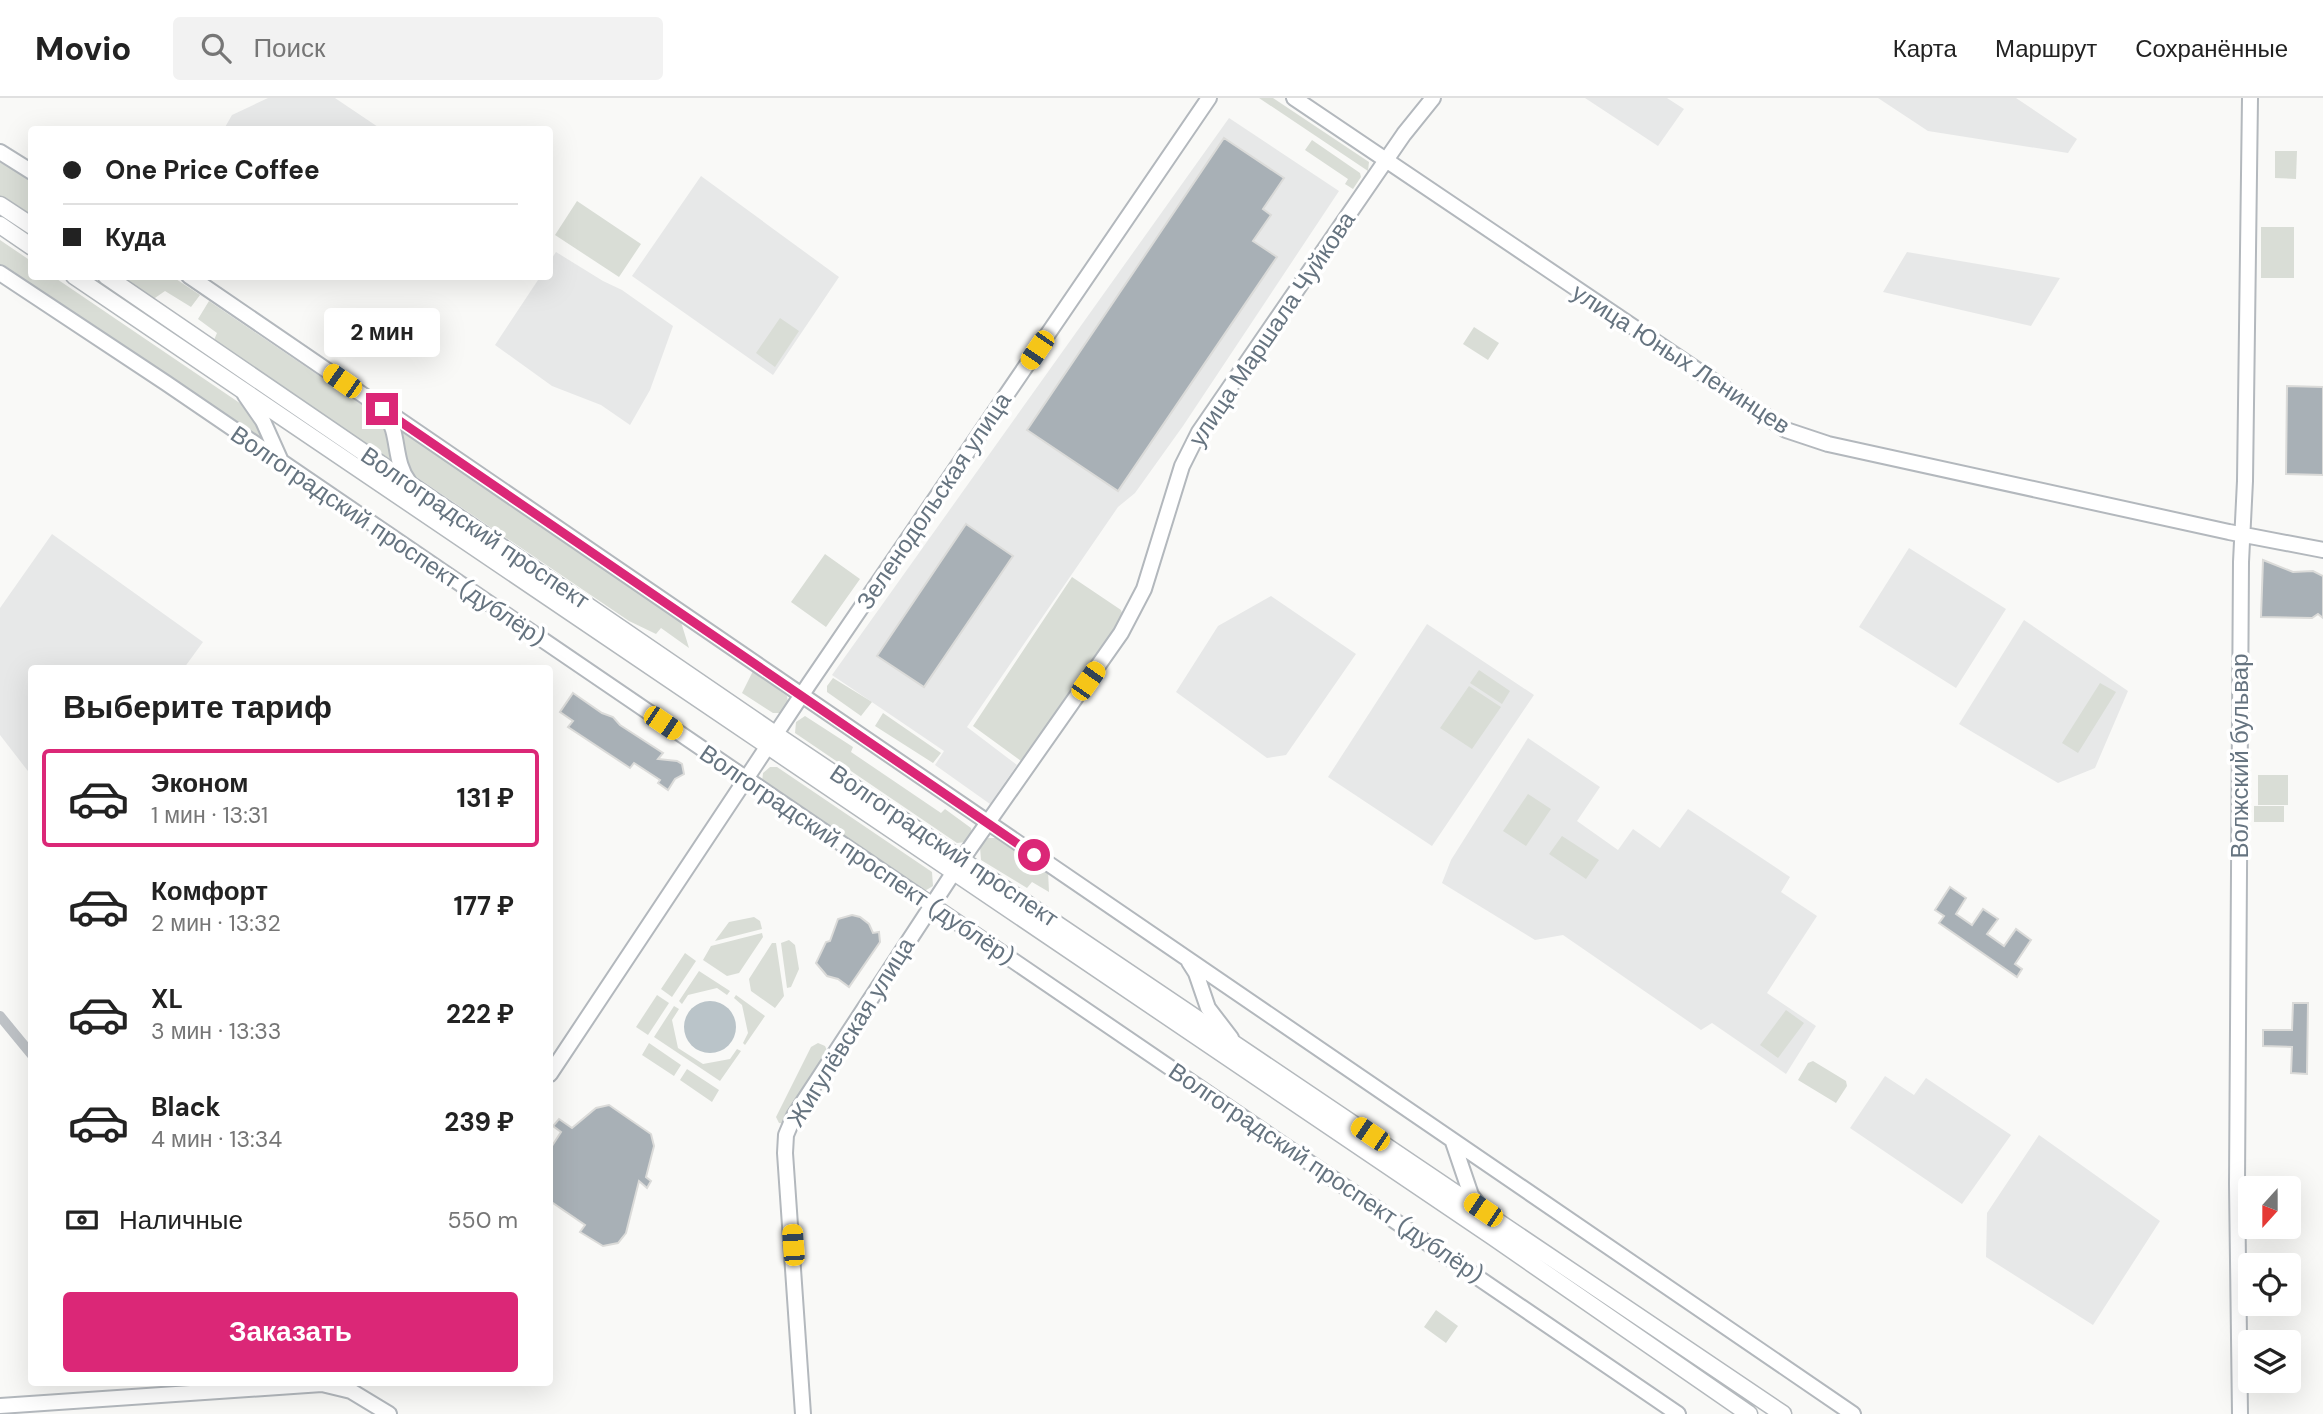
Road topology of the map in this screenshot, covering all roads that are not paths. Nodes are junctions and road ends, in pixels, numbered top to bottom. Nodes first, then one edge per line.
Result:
1 (1209, 98) edge
2 (1294, 98) edge
3 (1433, 98) edge
4 (2250, 98) edge
5 (0, 152) edge
6 (1386, 160) junction
7 (28, 170) edge
8 (0, 205) edge
9 (28, 223) edge
10 (0, 225) edge
11 (28, 244) edge
12 (0, 274) edge
13 (80, 280) edge
14 (112, 280) edge
15 (195, 280) edge
16 (244, 394) junction
17 (382, 409) junction
18 (281, 462) junction
19 (410, 483) junction
20 (2243, 535) junction
21 (2323, 550) edge
22 (801, 696) junction
23 (771, 741) junction
24 (746, 779) junction
25 (987, 824) junction
26 (959, 865) junction
27 (931, 906) junction
28 (1183, 955) junction
29 (0, 1016) edge
30 (1235, 1042) junction
31 (28, 1050) edge
32 (553, 1069) edge
33 (1451, 1139) junction
34 (1483, 1210) junction
35 (290, 1386) edge
36 (342, 1386) edge
37 (0, 1406) edge
38 (389, 1414) edge
39 (803, 1414) edge
40 (1678, 1414) edge
41 (1749, 1414) edge
42 (1783, 1414) edge
43 (1853, 1414) edge
44 (2240, 1414) edge

1 - 22 street, Зеленодольская улица
2 - 6 street, улица Юных Ленинцев
3 - 6 street, улица Маршала Чуйкова
4 - 20 street, Волжский бульвар
5 - 7 street
6 - 20 street, улица Юных Ленинцев
6 - 25 street, улица Маршала Чуйкова
8 - 9 main road
10 - 11 main road
12 - 18 street, Волгоградский проспект (дублёр)
13 - 16 main road, Волгоградский проспект
14 - 19 main road, Волгоградский проспект
15 - 17 street
16 - 18 street
16 - 23 main road, Волгоградский проспект
17 - 19 street
17 - 22 street
18 - 24 street, Волгоградский проспект (дублёр)
19 - 23 main road, Волгоградский проспект
20 - 21 street, улица Юных Ленинцев
20 - 44 street, Волжский бульвар
22 - 23 street, Зеленодольская улица
22 - 25 street
23 - 24 street, Зеленодольская улица
23 - 26 main road, Волгоградский проспект
24 - 27 street, Волгоградский проспект (дублёр)
24 - 32 street
25 - 26 street, улица Маршала Чуйкова
25 - 28 street
26 - 27 street, Жигулёвская улица
26 - 30 main road, Волгоградский проспект
26 - 41 main road, Волгоградский проспект
27 - 39 street, Жигулёвская улица
27 - 40 street, Волгоградский проспект (дублёр)
28 - 30 street
28 - 33 street
29 - 31 street
30 - 34 main road, Волгоградский проспект
33 - 34 street
33 - 43 street
34 - 42 main road, Волгоградский проспект
35 - 37 street
36 - 38 street

